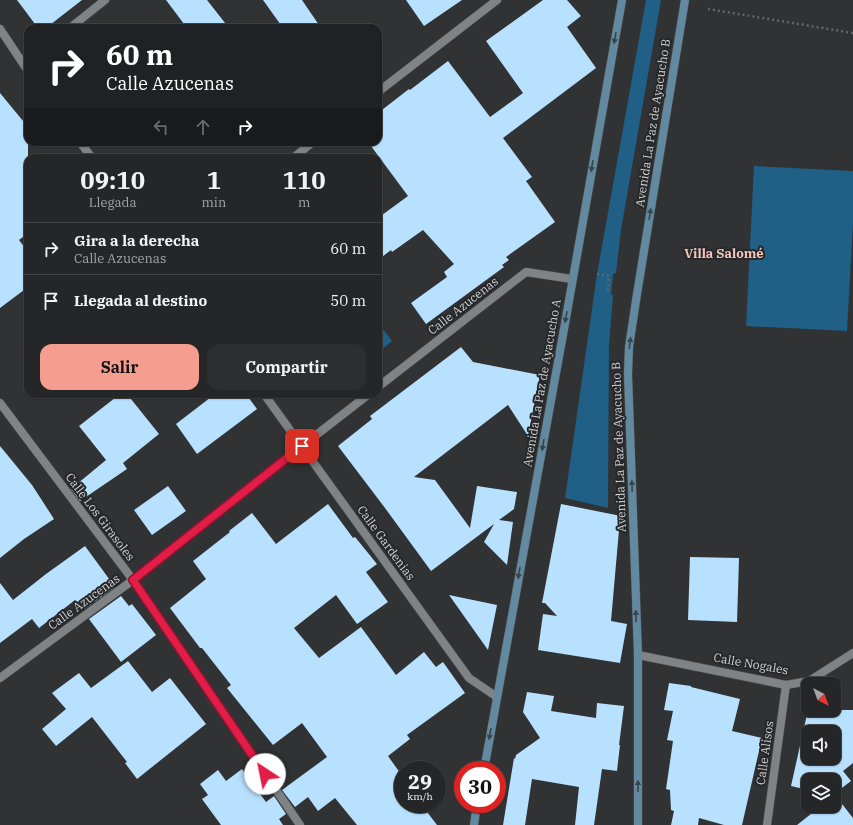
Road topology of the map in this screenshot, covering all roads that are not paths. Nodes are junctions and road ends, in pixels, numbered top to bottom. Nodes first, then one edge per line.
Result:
1 (105, 0) edge
2 (497, 0) edge
3 (622, 0) edge
4 (685, 0) edge
5 (75, 24) edge
6 (0, 29) edge
7 (24, 62) edge
8 (382, 89) edge
9 (308, 146) edge
10 (298, 154) edge
11 (572, 279) junction
12 (382, 384) edge
13 (267, 398) edge
14 (364, 398) edge
15 (0, 403) edge
16 (302, 446) junction
17 (133, 580) junction
18 (853, 653) edge
19 (638, 655) junction
20 (0, 678) edge
21 (786, 684) junction
22 (497, 697) junction
23 (486, 761) edge
24 (476, 813) edge
25 (300, 825) edge
26 (474, 825) edge
27 (638, 825) edge
28 (767, 825) edge

1 - 5 street
2 - 8 street
3 -> 11 main road, Avenida La Paz de Ayacucho A
19 -> 4 main road, Avenida La Paz de Ayacucho B
6 - 7 street
9 - 10 street
11 - 12 street, Calle Azucenas
11 -> 22 main road, Avenida La Paz de Ayacucho A
13 - 16 street, Calle Gardenias
14 - 16 street, Calle Azucenas
15 - 17 street, Calle Los Girasoles
16 - 17 street, Calle Azucenas
16 - 22 street, Calle Gardenias
17 - 20 street, Calle Azucenas
17 - 25 street, Calle Los Girasoles
18 - 21 street, Calle Nogales
19 - 21 street, Calle Nogales
27 -> 19 main road, Avenida La Paz de Ayacucho B
21 - 28 street, Calle Alisos
22 -> 23 main road, Avenida La Paz de Ayacucho A
24 - 26 main road

